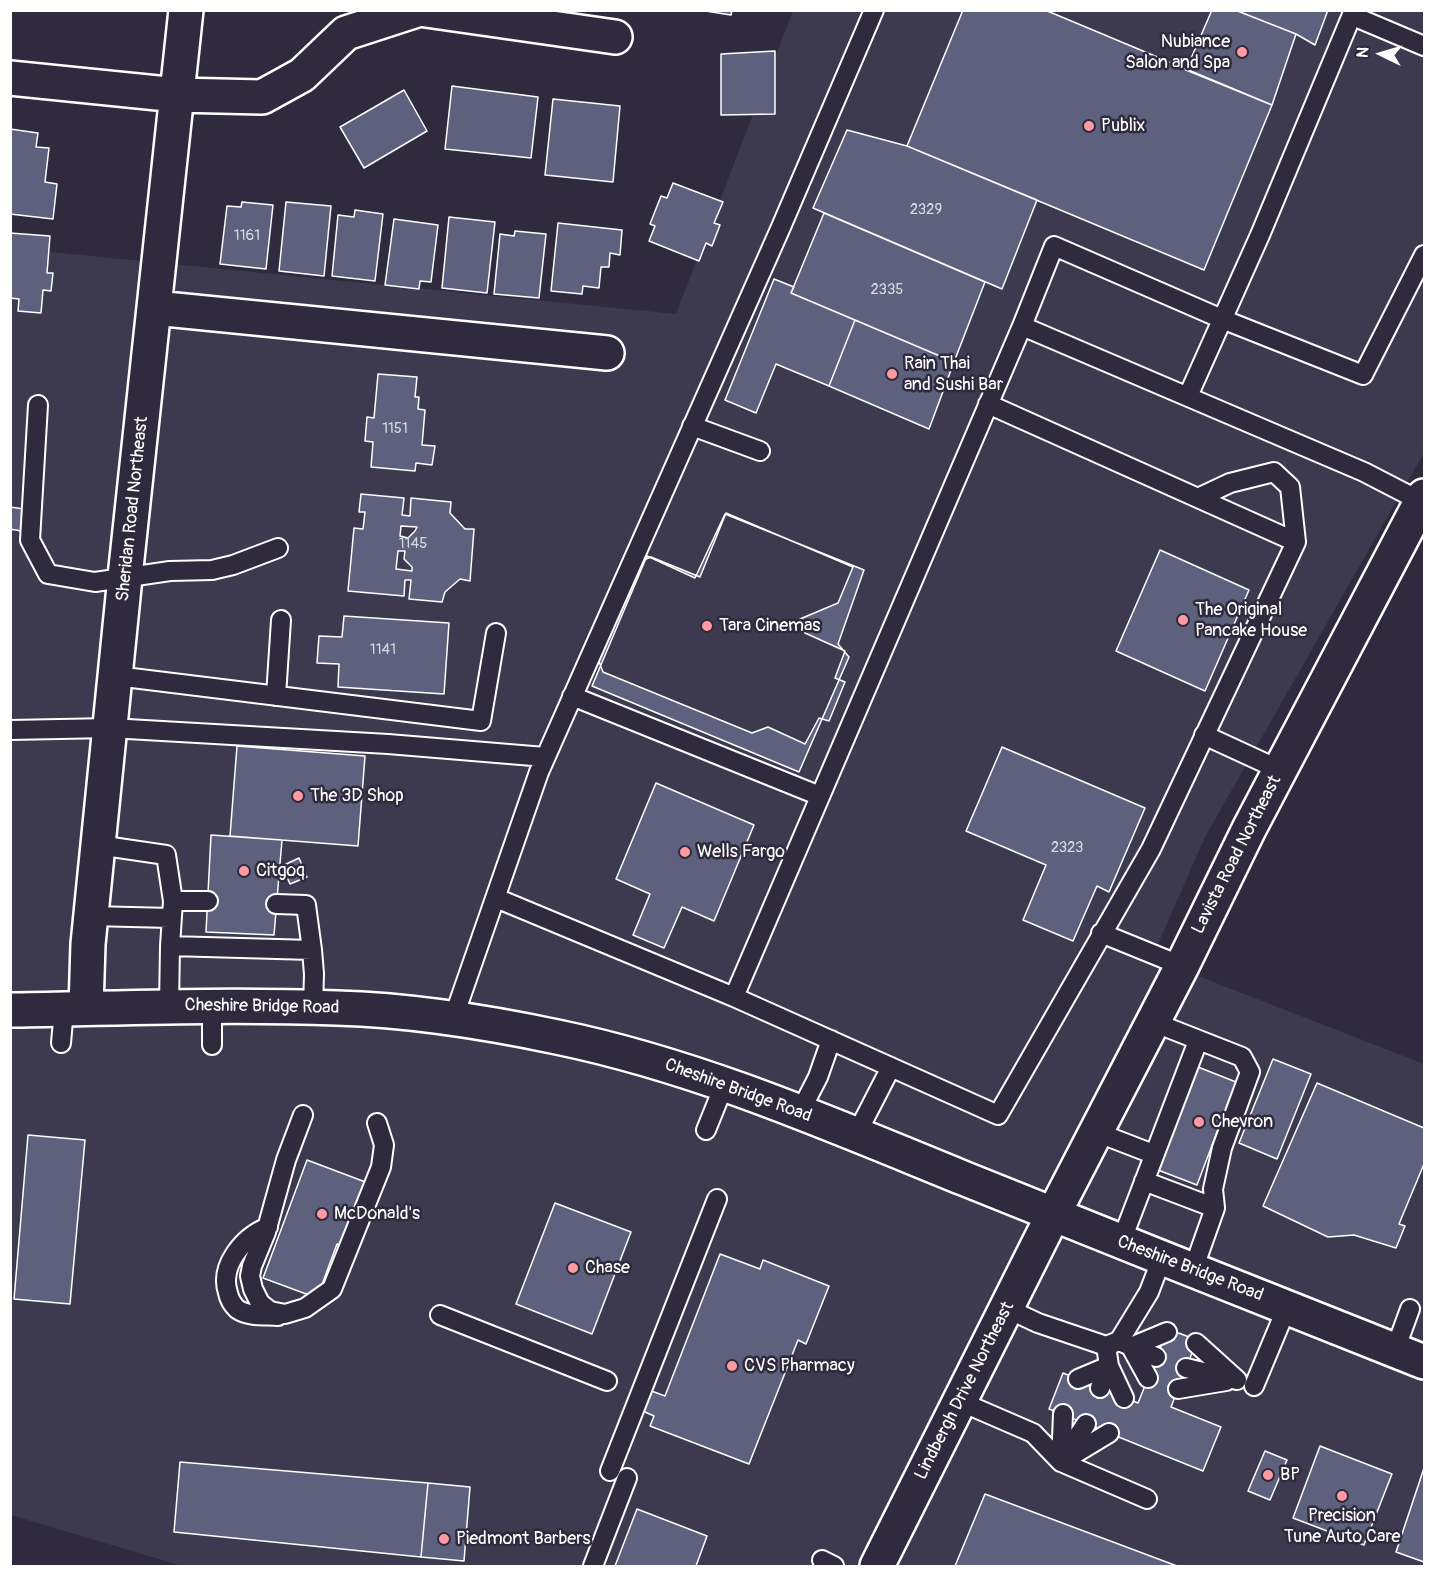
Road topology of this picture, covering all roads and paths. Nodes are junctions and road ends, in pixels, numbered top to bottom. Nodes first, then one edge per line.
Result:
1 (186, 10) edge
2 (417, 10) edge
3 (426, 10) edge
4 (874, 10) edge
5 (1354, 13) edge
6 (481, 15) edge
7 (615, 37) dead end
8 (1425, 46) edge
9 (10, 78) edge
10 (177, 95) junction
11 (1425, 255) edge
12 (154, 308) junction
13 (1222, 319) junction
14 (1022, 326) junction
15 (607, 352) dead end
16 (1188, 396) junction
17 (988, 404) junction
18 (38, 405) dead end
19 (692, 426) junction
20 (760, 451) dead end
21 (1198, 498) junction
22 (1424, 500) edge
23 (1296, 542) junction
24 (278, 548) dead end
25 (124, 578) junction
26 (281, 620) dead end
27 (496, 633) dead end
28 (116, 676) junction
29 (276, 696) junction
30 (572, 696) junction
31 (110, 728) junction
32 (10, 729) edge
33 (1204, 735) junction
34 (545, 757) junction
35 (1280, 770) junction
36 (820, 796) junction
37 (98, 845) junction
38 (496, 898) junction
39 (208, 901) dead end
40 (276, 904) dead end
41 (172, 909) junction
42 (91, 916) junction
43 (1101, 933) junction
44 (170, 946) junction
45 (312, 950) junction
46 (1182, 966) junction
47 (734, 997) junction
48 (169, 1006) junction
49 (212, 1006) junction
50 (313, 1007) junction
51 (75, 1009) junction
52 (10, 1010) edge
53 (453, 1019) junction
54 (1153, 1022) junction
55 (831, 1040) junction
56 (1198, 1041) junction
57 (61, 1043) dead end
58 (212, 1045) dead end
59 (891, 1067) junction
60 (725, 1083) junction
61 (800, 1112) junction
62 (303, 1115) dead end
63 (377, 1123) dead end
64 (706, 1130) dead end
65 (1096, 1132) junction
66 (856, 1135) junction
67 (1153, 1154) junction
68 (1144, 1181) junction
69 (717, 1199) dead end
70 (1215, 1208) junction
71 (1053, 1215) junction
72 (268, 1227) junction
73 (1121, 1242) junction
74 (1162, 1258) junction
75 (1193, 1270) junction
76 (1287, 1306) junction
77 (1006, 1308) junction
78 (1410, 1309) dead end
79 (285, 1314) junction
80 (440, 1315) dead end
81 (1167, 1332) dead end
82 (1196, 1343) dead end
83 (1119, 1344) junction
84 (1410, 1356) edge
85 (1156, 1357) dead end
86 (1109, 1366) junction
87 (1186, 1368) dead end
88 (1148, 1378) dead end
89 (1078, 1379) dead end
90 (607, 1381) dead end
91 (1245, 1383) junction
92 (1100, 1388) dead end
93 (1178, 1389) dead end
94 (1124, 1398) dead end
95 (959, 1401) junction
96 (1063, 1414) dead end
97 (1086, 1424) dead end
98 (1109, 1433) dead end
99 (1061, 1462) junction
100 (610, 1471) dead end
101 (627, 1478) dead end
102 (1148, 1499) dead end
103 (593, 1566) edge
104 (877, 1566) edge

1 - 10 main road, Sheridan Road Northeast
2 - 10 main road
3 - 6 main road
4 - 19 lane
5 - 8 lane
5 - 13 lane
6 - 7 main road
9 - 10 main road
10 - 12 main road, Sheridan Road Northeast
11 - 13 lane
12 - 15 main road
12 - 25 main road, Sheridan Road Northeast
13 - 14 lane
13 - 16 lane
14 - 16 lane
14 - 17 lane
16 - 22 lane
17 - 21 lane
17 - 36 lane
18 - 25 lane
19 - 20 lane
19 - 30 lane
21 - 23 lane
21 - 23 lane
22 - 35 main road, Lavista Road Northeast
23 - 33 lane
24 - 25 lane
25 - 28 main road, Sheridan Road Northeast
26 - 29 lane
27 - 29 lane
28 - 29 lane
28 - 31 main road, Sheridan Road Northeast
30 - 34 lane
30 - 36 lane
31 - 32 lane
31 - 34 lane
31 - 37 main road, Sheridan Road Northeast
33 - 35 lane
33 - 43 lane
34 - 38 lane
35 - 46 main road, Lavista Road Northeast
36 - 47 lane
37 - 41 lane
37 - 42 main road, Sheridan Road Northeast
38 - 47 lane
38 - 53 lane
39 - 41 lane
40 - 45 lane
41 - 42 lane
41 - 44 lane
42 - 51 main road, Sheridan Road Northeast
43 - 46 lane
43 - 59 lane
44 - 45 lane
44 - 48 lane
45 - 50 lane
46 - 54 main road, Lavista Road Northeast
47 - 55 lane
48 - 49 main road, Cheshire Bridge Road
48 - 51 main road, Cheshire Bridge Road
49 - 50 main road, Cheshire Bridge Road
49 - 58 lane
50 - 53 main road, Cheshire Bridge Road
51 - 52 main road, Cheshire Bridge Road
51 - 57 lane
53 - 60 main road, Cheshire Bridge Road
54 - 56 lane
54 - 65 main road, Lavista Road Northeast
55 - 59 lane
55 - 61 lane
56 - 67 lane
56 - 70 lane
59 - 66 lane
60 - 61 main road, Cheshire Bridge Road
60 - 64 lane
61 - 66 main road, Cheshire Bridge Road
62 - 72 lane
63 - 79 lane
65 - 67 lane
65 - 71 main road, Lavista Road Northeast
66 - 71 main road, Cheshire Bridge Road
67 - 68 lane
68 - 70 lane
68 - 73 lane
69 - 100 lane
70 - 75 lane
71 - 73 main road, Cheshire Bridge Road
71 - 77 main road, Lindbergh Drive Northeast
72 - 79 lane
72 - 79 lane
73 - 74 main road, Cheshire Bridge Road
74 - 75 main road, Cheshire Bridge Road
74 - 83 lane
75 - 76 main road, Cheshire Bridge Road
76 - 84 main road, Cheshire Bridge Road
76 - 91 lane
77 - 83 lane
77 - 95 main road, Lindbergh Drive Northeast
78 - 84 lane
80 - 90 lane
81 - 83 lane
82 - 91 lane
83 - 85 lane
83 - 86 lane
83 - 88 lane
86 - 89 lane
86 - 92 lane
86 - 94 lane
87 - 91 lane
91 - 93 lane
95 - 99 lane
95 - 104 main road, Lindbergh Drive Northeast
96 - 99 lane
97 - 99 lane
98 - 99 lane
99 - 102 lane
101 - 103 lane

